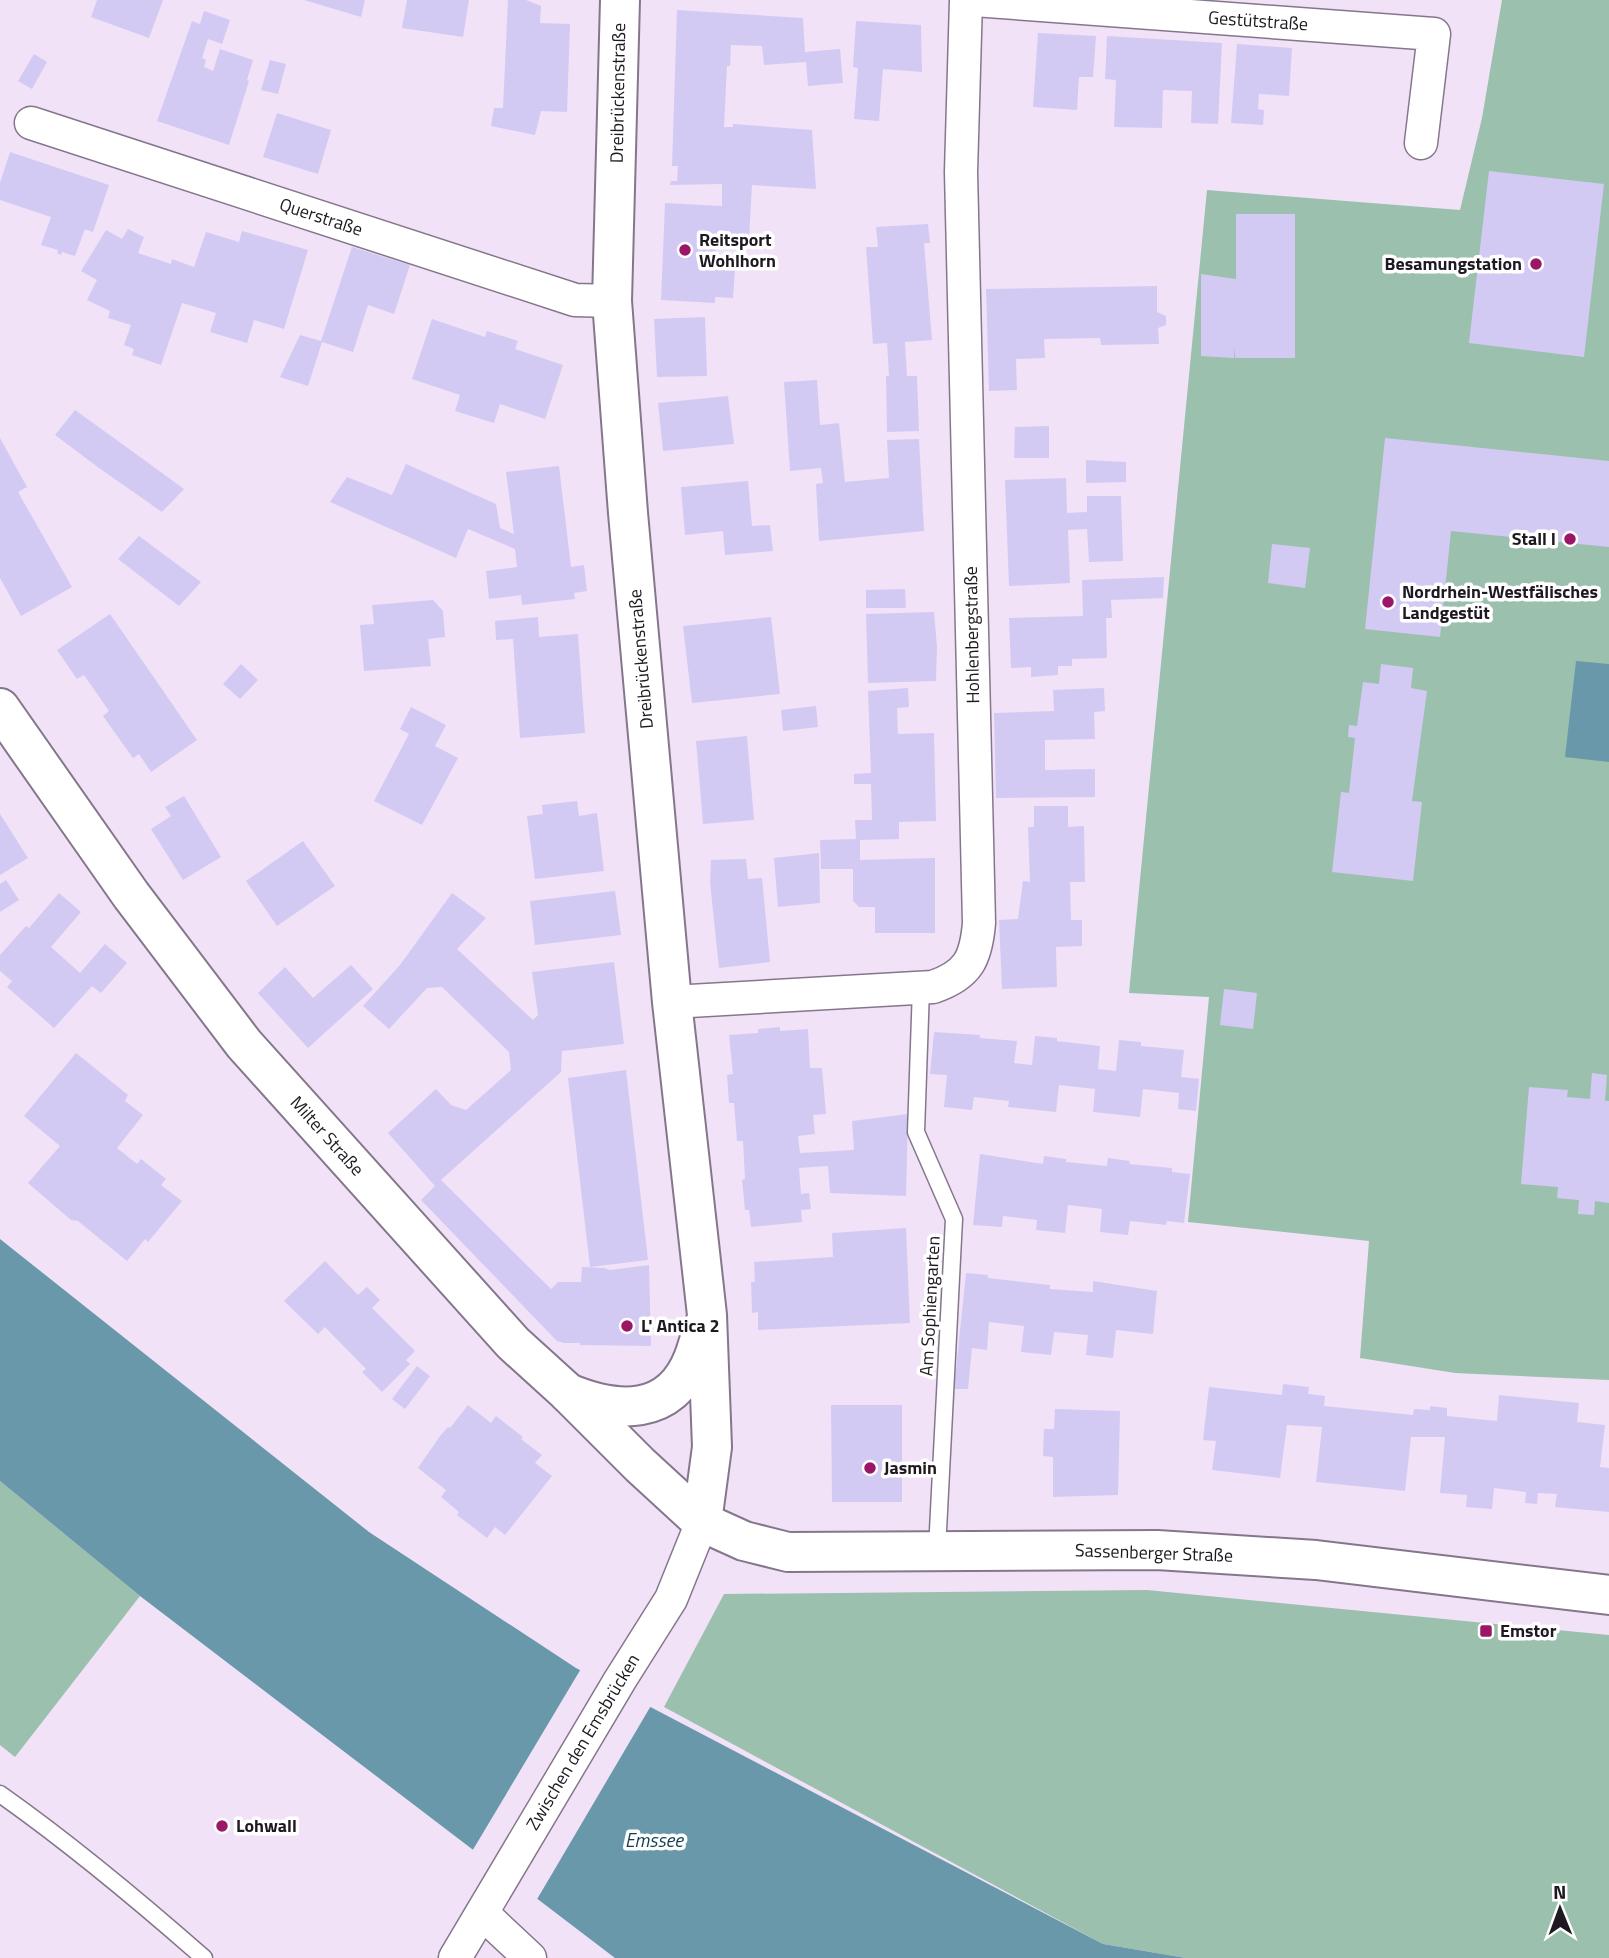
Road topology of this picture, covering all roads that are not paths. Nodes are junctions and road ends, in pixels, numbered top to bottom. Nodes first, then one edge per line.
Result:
1 (620, 0) edge
2 (966, 0) edge
3 (974, 0) edge
4 (31, 123) dead end
5 (1421, 143) dead end
6 (612, 301) junction
7 (0, 708) edge
8 (921, 988) junction
9 (672, 1002) junction
10 (706, 1315) junction
11 (567, 1392) junction
12 (702, 1522) junction
13 (937, 1550) junction
14 (1609, 1595) edge
15 (0, 1794) edge
16 (482, 1913) junction
17 (204, 1958) edge
18 (455, 1958) edge
19 (530, 1958) edge

1 - 6 street, Dreibrückenstraße
2 - 8 street, Hohlenbergstraße
3 - 5 street, Gestütstraße
4 - 6 street, Querstraße
6 - 9 street, Dreibrückenstraße
7 - 11 street, Milter Straße
8 - 9 street, Hohlenbergstraße
8 - 13 lane, Am Sophiengarten
9 - 10 street, Dreibrückenstraße
10 - 11 street, Dreibrückenstraße
10 - 12 street, Dreibrückenstraße
11 - 12 street, Milter Straße
12 - 13 street, Sassenberger Straße
12 - 16 street, Zwischen den Emsbrücken
13 - 14 street, Sassenberger Straße
15 - 17 lane
16 - 18 street, Zwischen den Emsbrücken
16 - 19 street

